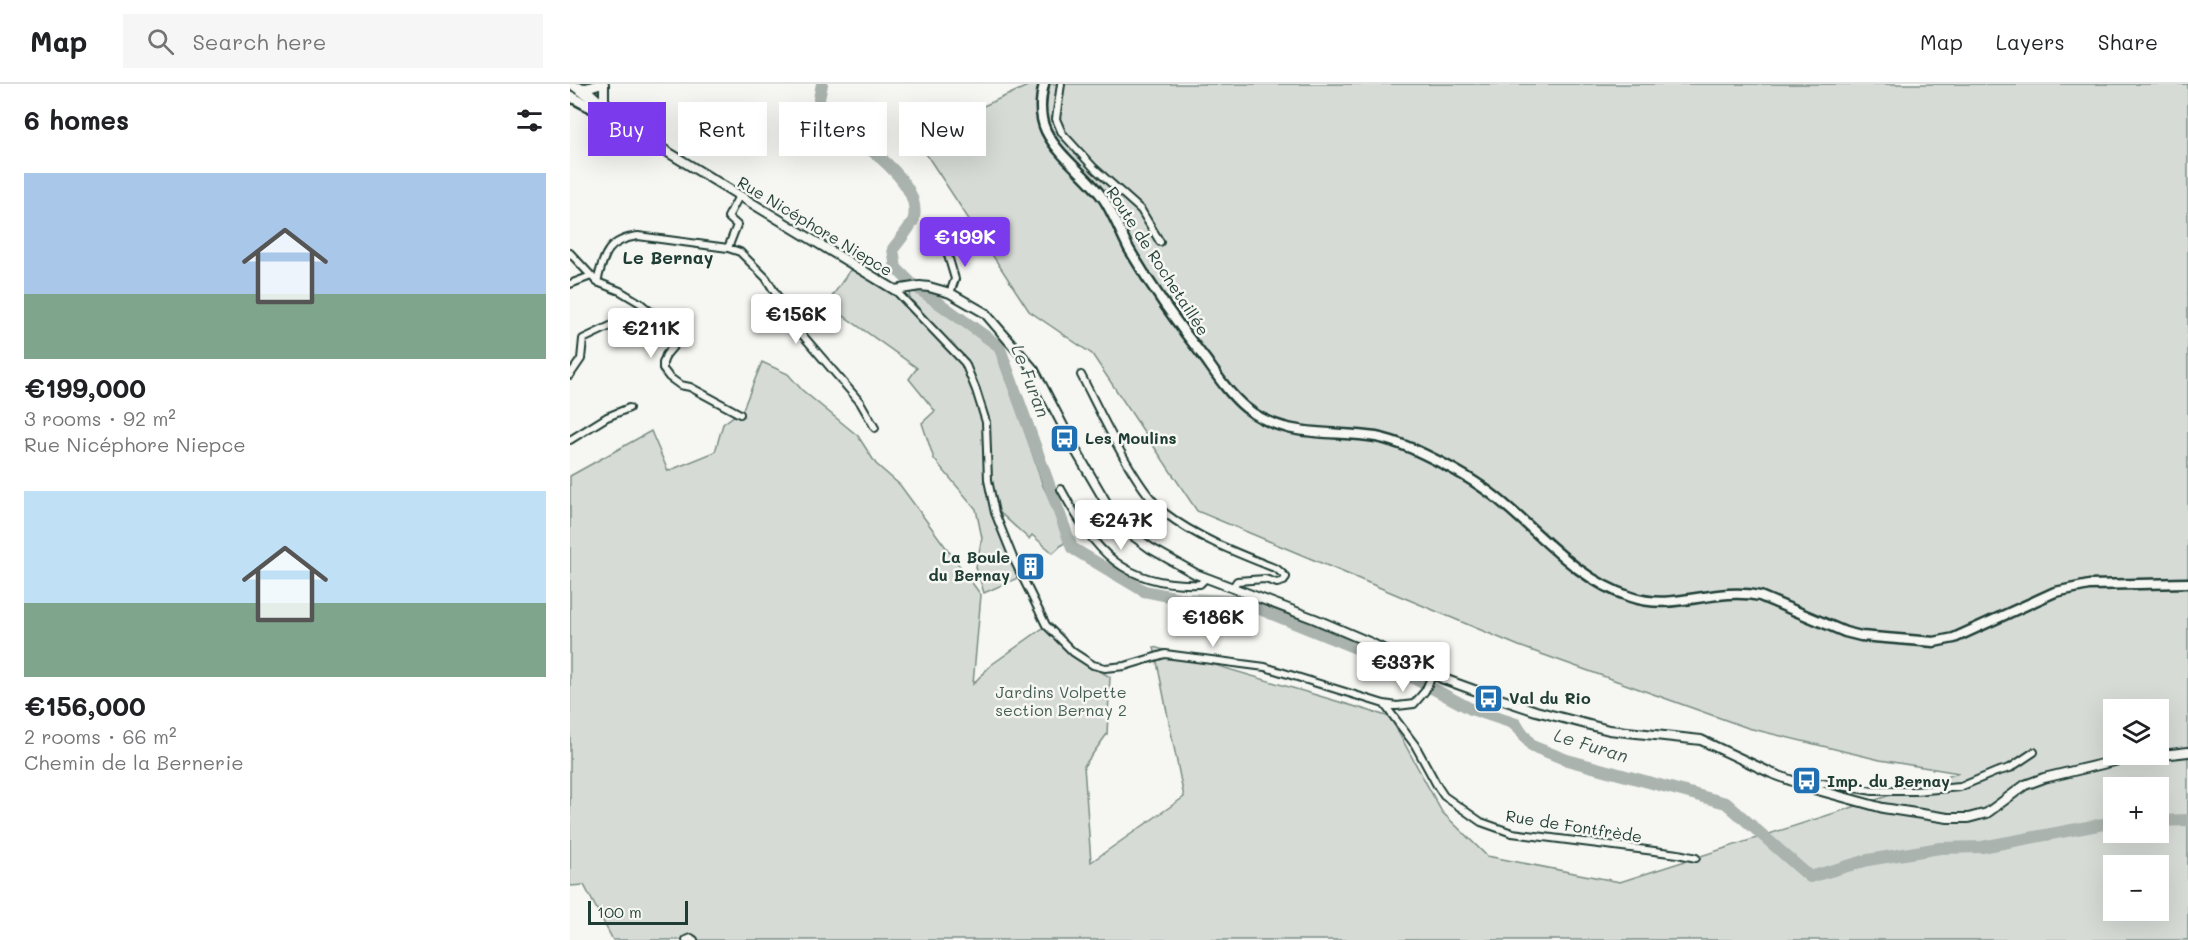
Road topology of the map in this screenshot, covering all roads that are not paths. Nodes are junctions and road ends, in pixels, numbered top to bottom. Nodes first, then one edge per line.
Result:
1 (599, 84) edge
2 (604, 84) edge
3 (1044, 84) edge
4 (1060, 84) edge
5 (573, 85) edge
6 (586, 88) junction
7 (570, 96) edge
8 (596, 102) edge
9 (601, 102) edge
10 (605, 102) edge
11 (588, 106) edge
12 (666, 151) edge
13 (740, 196) junction
14 (944, 242) dead end
15 (1160, 242) dead end
16 (728, 248) junction
17 (570, 253) edge
18 (591, 276) junction
19 (597, 282) junction
20 (570, 284) edge
21 (894, 290) junction
22 (950, 293) junction
23 (651, 312) junction
24 (570, 375) edge
25 (1081, 375) dead end
26 (629, 408) dead end
27 (740, 414) dead end
28 (874, 428) dead end
29 (570, 440) edge
30 (1061, 489) dead end
31 (1206, 578) junction
32 (2188, 583) edge
33 (1233, 587) junction
34 (1432, 677) junction
35 (1384, 704) junction
36 (2034, 752) dead end
37 (2188, 752) edge
38 (1814, 789) junction
39 (1696, 858) dead end
40 (686, 940) edge
41 (694, 940) edge

1 - 6 street
2 - 10 street
3 - 32 main road, Route de Rochetaillée
4 - 15 street
5 - 6 street
5 - 8 street, Rue Nicéphore Niepce
6 - 9 street
7 - 11 highway
12 - 13 street, Rue Nicéphore Niepce
13 - 16 street
13 - 21 street, Rue Nicéphore Niepce
14 - 22 street
16 - 19 street
16 - 28 street
17 - 18 street
18 - 19 street
18 - 20 street
19 - 23 street
21 - 22 street, Rue Nicéphore Niepce
21 - 35 street
22 - 31 street, Rue Nicéphore Niepce
23 - 24 street
23 - 27 street
25 - 33 street
26 - 29 street
30 - 31 street
31 - 33 street, Rue Nicéphore Niepce
33 - 34 street, Rue Nicéphore Niepce
34 - 35 street
34 - 38 street, Rue Nicéphore Niepce
35 - 39 street, Rue de Fontfrède
36 - 38 street
37 - 38 street, Rue Nicéphore Niepce
40 - 41 street

